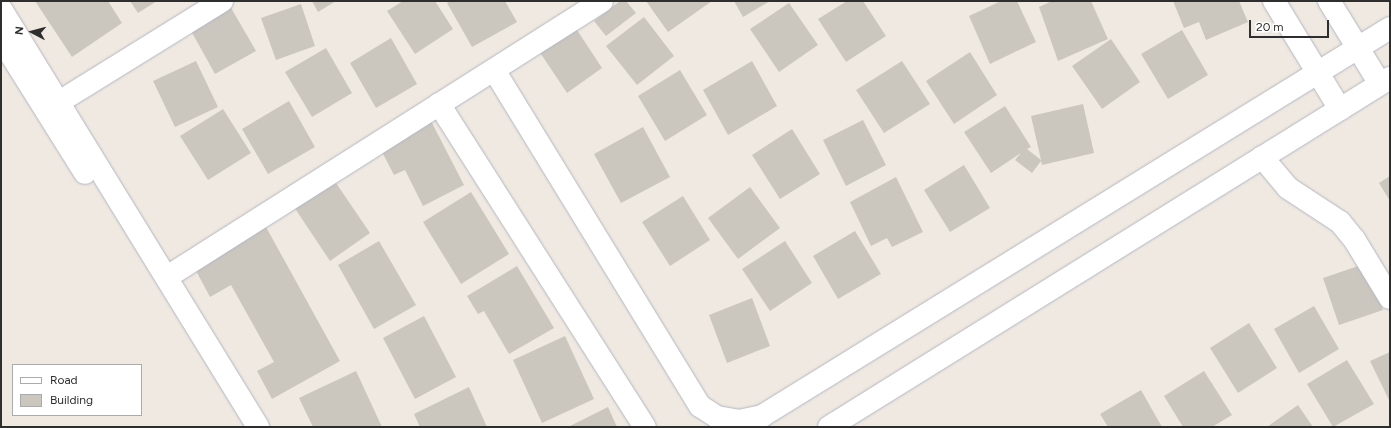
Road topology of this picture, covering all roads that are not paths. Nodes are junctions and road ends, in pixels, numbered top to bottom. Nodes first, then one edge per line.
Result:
1 (602, 1) edge
2 (1274, 1) edge
3 (1329, 1) edge
4 (218, 2) edge
5 (1, 9) edge
6 (1390, 28) edge
7 (1, 39) edge
8 (1358, 47) junction
9 (494, 70) junction
10 (1317, 72) junction
11 (1385, 81) edge
12 (59, 102) junction
13 (439, 104) junction
14 (1340, 109) junction
15 (1262, 157) junction
16 (167, 277) junction
17 (1390, 298) edge
18 (717, 422) edge
19 (242, 427) edge
20 (258, 427) edge
21 (645, 427) edge
22 (829, 427) edge

1 - 9 street
2 - 10 street
3 - 8 street
4 - 12 street
5 - 12 street
6 - 8 street
7 - 19 street
8 - 10 street
8 - 11 street
9 - 13 street
9 - 18 street
10 - 14 street
10 - 18 street
11 - 14 street
12 - 16 street
13 - 16 street
13 - 21 street
14 - 15 street
15 - 17 street
15 - 22 street
16 - 20 street

